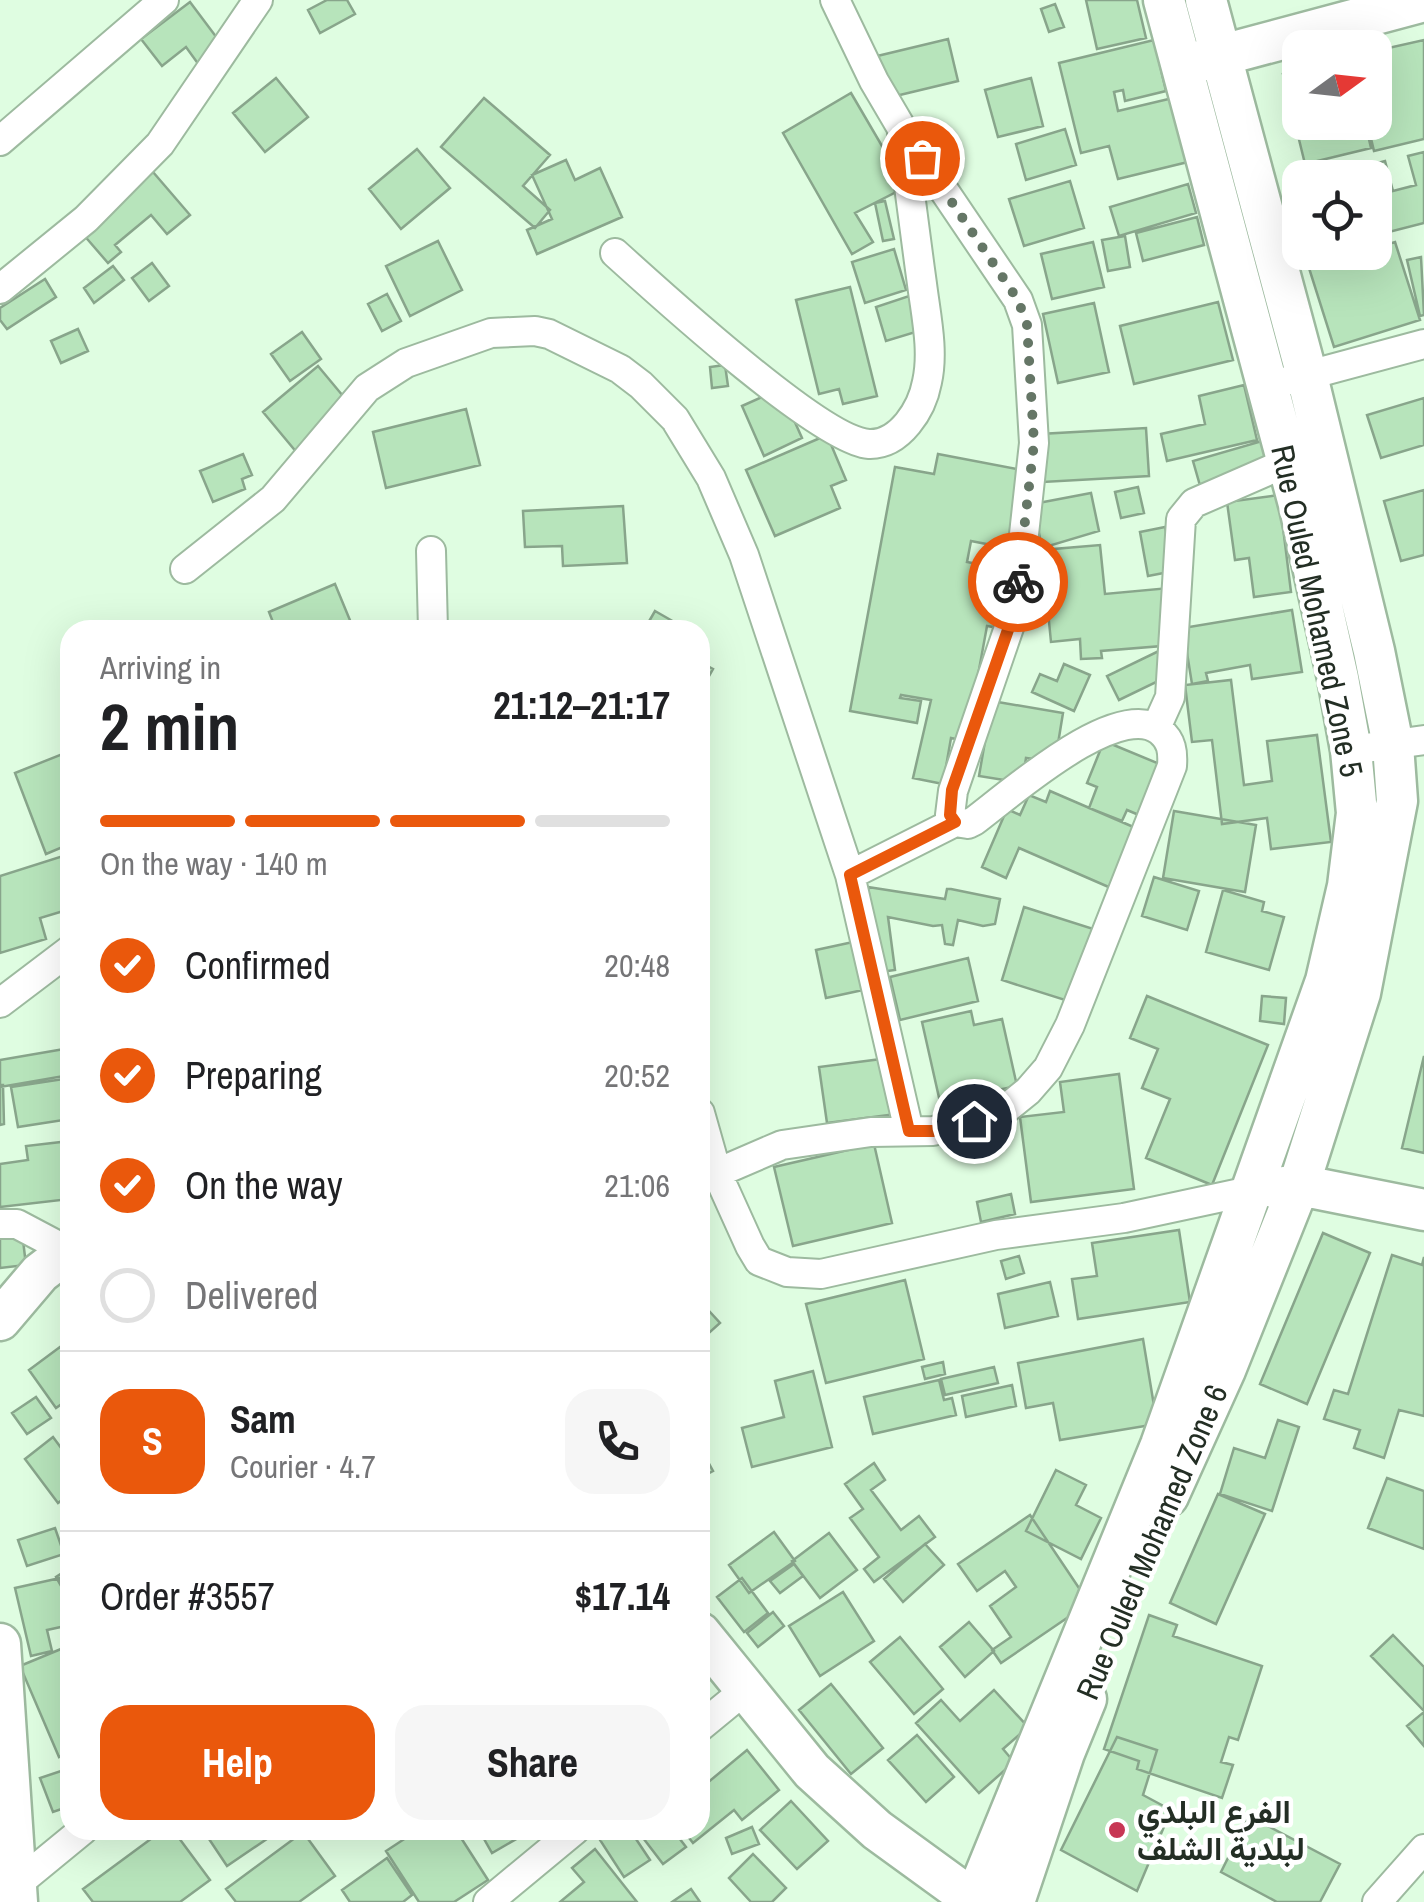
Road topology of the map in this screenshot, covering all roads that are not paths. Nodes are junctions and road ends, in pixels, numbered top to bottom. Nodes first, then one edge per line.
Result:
1 (164, 0) edge
2 (258, 0) edge
3 (835, 0) edge
4 (1164, 0) edge
5 (1206, 0) edge
6 (1424, 1) edge
7 (1201, 60) junction
8 (902, 127) junction
9 (0, 140) edge
10 (615, 253) dead end
11 (0, 289) edge
12 (1424, 344) edge
13 (1307, 376) junction
14 (1268, 386) junction
15 (1288, 462) junction
16 (431, 551) dead end
17 (185, 570) dead end
18 (433, 620) edge
19 (1156, 728) junction
20 (1409, 742) edge
21 (1351, 750) junction
22 (955, 822) junction
23 (850, 875) junction
24 (60, 958) edge
25 (0, 1003) edge
26 (909, 1131) junction
27 (710, 1148) edge
28 (717, 1172) junction
29 (1299, 1185) junction
30 (1250, 1191) junction
31 (1424, 1210) edge
32 (0, 1224) edge
33 (60, 1246) edge
34 (60, 1257) edge
35 (0, 1320) edge
36 (1201, 1333) joint
37 (0, 1644) edge
38 (710, 1646) edge
39 (745, 1690) junction
40 (710, 1719) edge
41 (73, 1840) edge
42 (564, 1840) edge
43 (1424, 1849) edge
44 (17, 1893) edge
45 (488, 1902) edge
46 (975, 1902) edge
47 (1014, 1902) edge
48 (1377, 1902) edge

1 - 9 street
2 - 11 street
3 - 8 street
4 - 7 street, Rue Ouled Mohamed Zone 5
5 - 7 street, Rue Ouled Mohamed Zone 5
6 - 7 street
7 - 13 street, Rue Ouled Mohamed Zone 5
7 - 14 street, Rue Ouled Mohamed Zone 5
8 - 10 street
8 - 22 street
12 - 13 street
13 - 14 street
13 - 20 street, Rue Ouled Mohamed Zone 5
14 - 15 street, Rue Ouled Mohamed Zone 5
15 - 19 street
15 - 21 street, Rue Ouled Mohamed Zone 5
16 - 18 street
17 - 23 street
19 - 22 street
19 - 26 street
20 - 21 street
20 - 29 street, Rue Ouled Mohamed Zone 5
21 - 30 street, Rue Ouled Mohamed Zone 5
22 - 23 street
23 - 26 street
24 - 25 street
26 - 28 street
27 - 28 street
28 - 30 street
29 - 30 street
29 - 31 street
29 - 47 street, Rue Ouled Mohamed Zone 6
30 - 36 street, Rue Ouled Mohamed Zone 5
32 - 33 street
34 - 35 street
36 - 46 street, Rue Ouled Mohamed Zone 6
37 - 44 street
38 - 39 street
39 - 40 street
39 - 46 street
41 - 44 street
42 - 45 street
43 - 48 street

